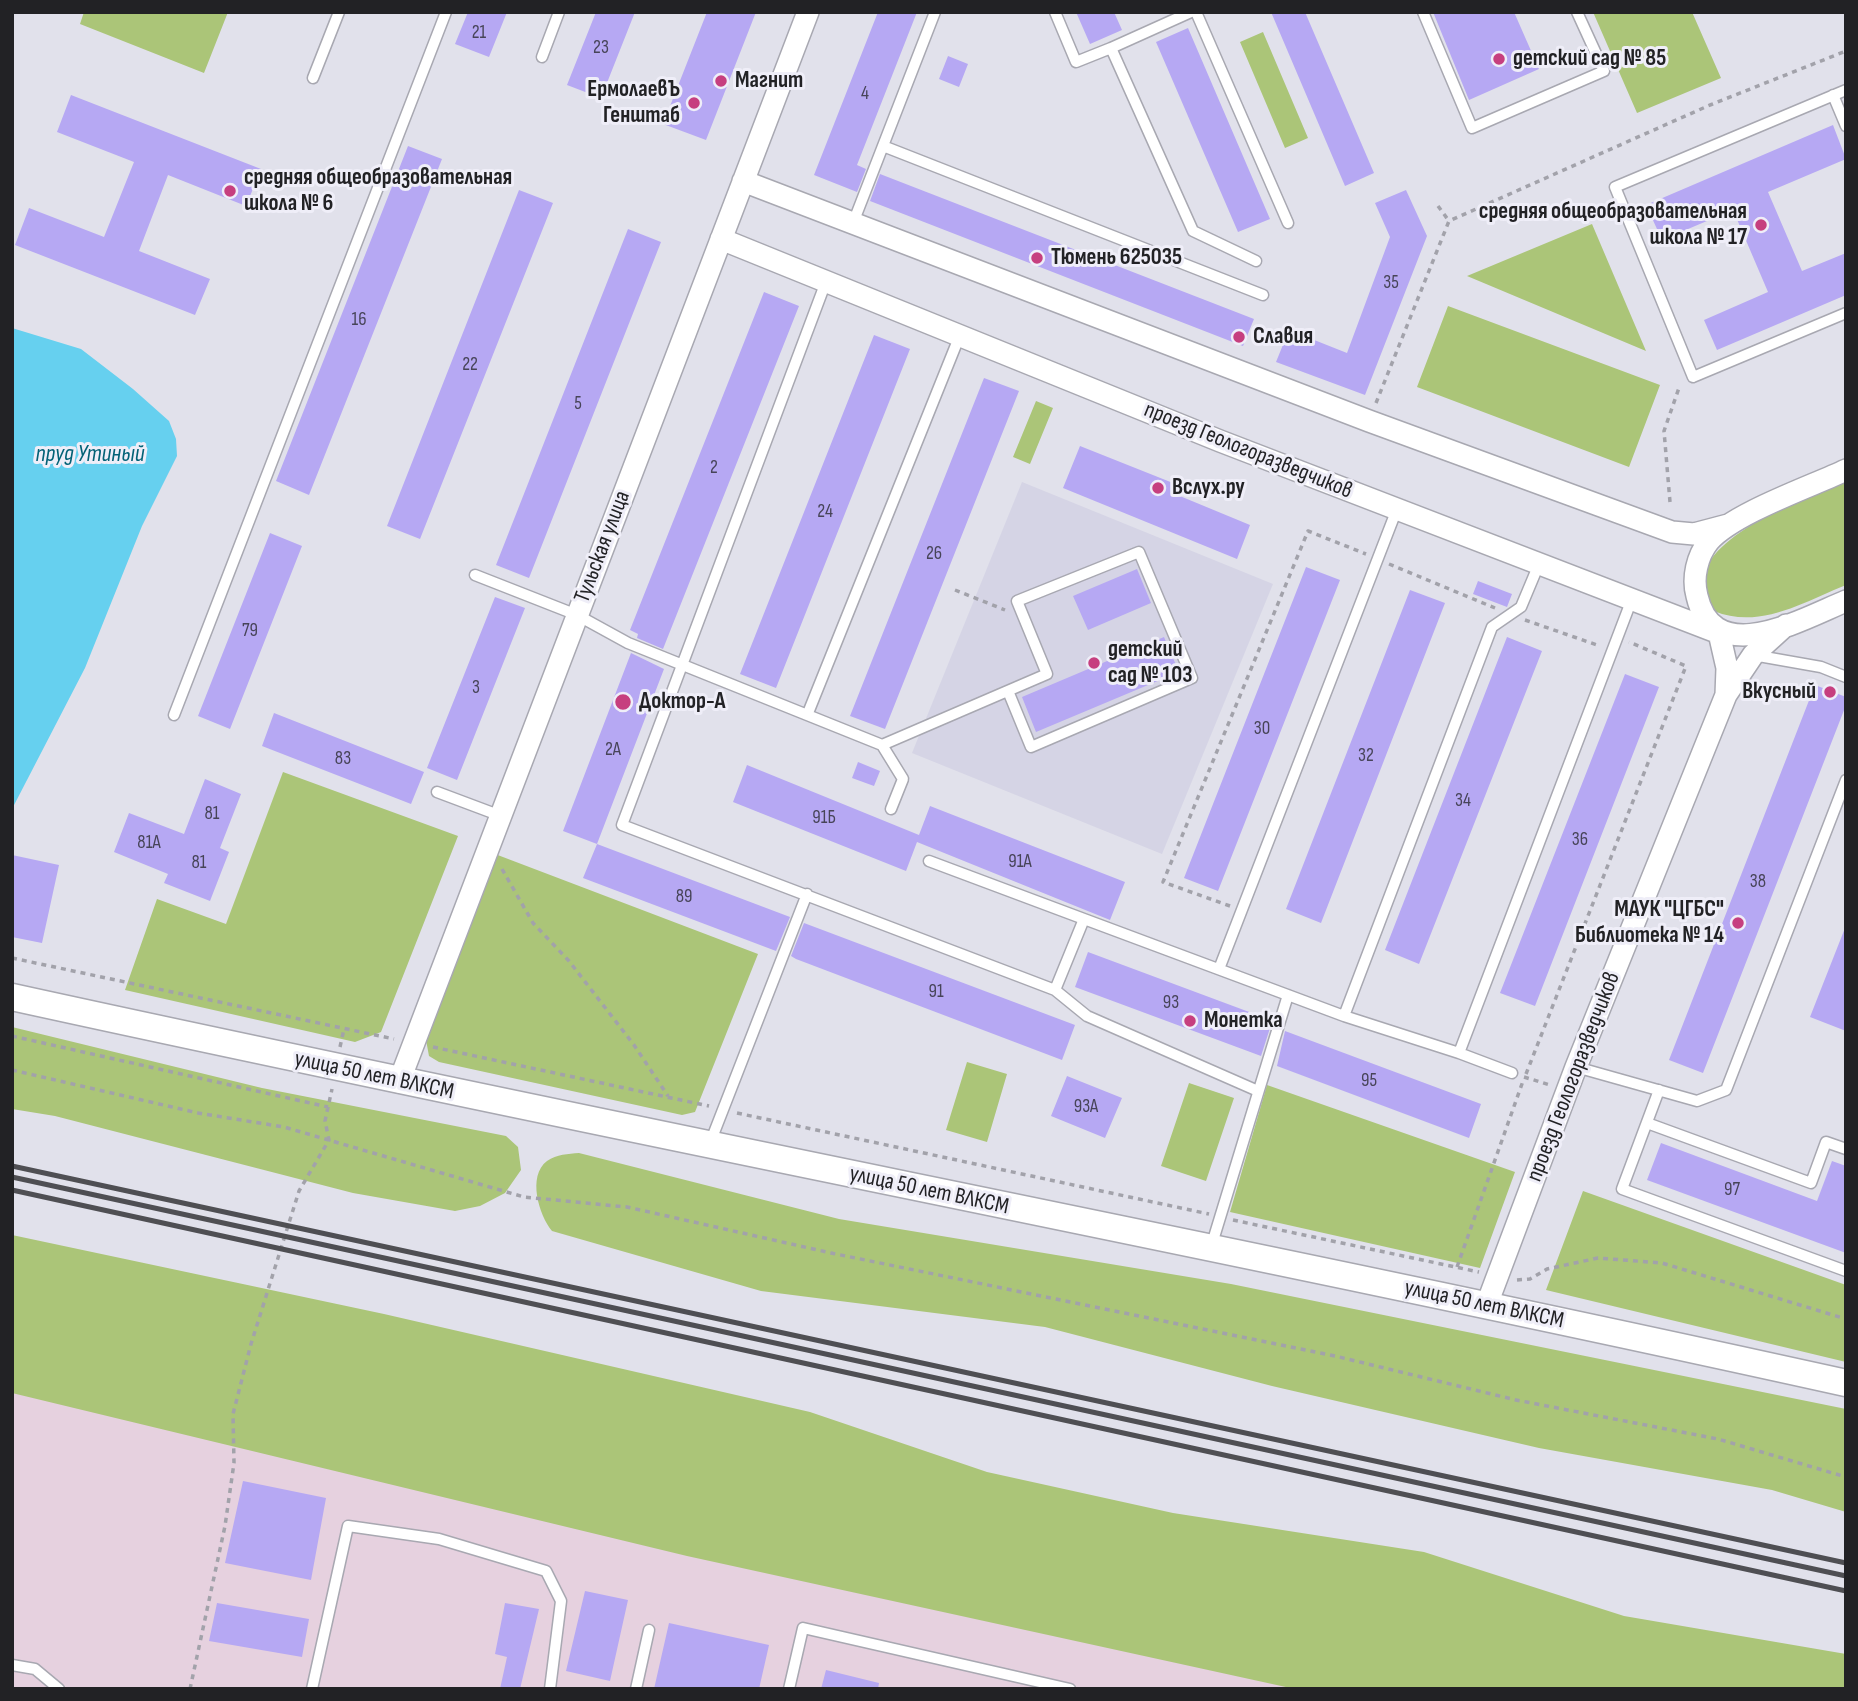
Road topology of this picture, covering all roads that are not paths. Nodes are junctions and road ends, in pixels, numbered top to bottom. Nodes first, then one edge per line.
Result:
1 (339, 12) edge
2 (446, 12) edge
3 (559, 12) edge
4 (808, 12) edge
5 (935, 12) edge
6 (1055, 12) edge
7 (1194, 12) edge
8 (1423, 12) edge
9 (1577, 12) edge
10 (1111, 48) junction
11 (542, 57) dead end
12 (313, 78) dead end
13 (1846, 90) edge
14 (1833, 95) junction
15 (1846, 126) edge
16 (883, 146) junction
17 (743, 181) junction
18 (853, 223) junction
19 (1288, 223) dead end
20 (721, 239) junction
21 (1256, 261) dead end
22 (827, 279) junction
23 (1264, 295) dead end
24 (1846, 313) edge
25 (960, 335) junction
26 (1846, 470) edge
27 (1397, 509) junction
28 (1728, 524) junction
29 (1539, 564) junction
30 (474, 575) dead end
31 (1632, 599) junction
32 (1846, 601) edge
33 (577, 615) junction
34 (1786, 625) junction
35 (1719, 633) junction
36 (1754, 655) junction
37 (682, 664) junction
38 (1846, 677) edge
39 (1008, 691) junction
40 (1726, 695) junction
41 (808, 713) junction
42 (174, 715) dead end
43 (882, 745) junction
44 (1846, 780) edge
45 (437, 792) dead end
46 (891, 809) dead end
47 (501, 816) junction
48 (929, 861) dead end
49 (807, 894) junction
50 (1084, 919) junction
51 (1219, 969) junction
52 (1055, 990) junction
53 (1288, 995) junction
54 (12, 997) edge
55 (1344, 1016) junction
56 (1459, 1053) junction
57 (1576, 1067) junction
58 (1512, 1073) road end
59 (399, 1082) junction
60 (1659, 1090) junction
61 (1258, 1091) junction
62 (1647, 1123) junction
63 (709, 1146) junction
64 (1846, 1149) edge
65 (1210, 1249) junction
66 (1846, 1271) edge
67 (1487, 1304) junction
68 (1846, 1383) edge
69 (649, 1630) dead end
70 (12, 1665) edge
71 (59, 1689) edge
72 (312, 1689) edge
73 (550, 1689) edge
74 (636, 1689) edge
75 (789, 1689) edge
76 (1070, 1689) edge

1 - 12 lane
2 - 42 lane
3 - 11 lane
4 - 17 street, Тульская улица
5 - 16 lane
6 - 10 lane
7 - 10 lane
7 - 19 lane
8 - 9 lane
10 - 21 lane
13 - 14 lane
14 - 15 lane
14 - 24 lane
16 - 18 lane
16 - 23 lane
17 - 18 street
17 - 20 street, Тульская улица
18 - 28 street
20 - 22 street, проезд Геологоразведчиков
20 - 33 street, Тульская улица
22 - 25 street, проезд Геологоразведчиков
22 - 37 lane
25 - 27 street, проезд Геологоразведчиков
25 - 41 lane
26 - 28 street
27 - 29 street, проезд Геологоразведчиков
27 - 51 lane
28 - 35 street
29 - 31 street, проезд Геологоразведчиков
29 - 55 lane
30 - 33 lane
31 - 35 street, проезд Геологоразведчиков
31 - 56 lane
32 - 34 street
33 - 37 lane
33 - 47 street, Тульская улица
34 - 35 street
34 - 36 street, проезд Геологоразведчиков
35 - 40 street, проезд Геологоразведчиков
36 - 38 lane
36 - 40 street, проезд Геологоразведчиков
37 - 41 lane
37 - 49 lane
39 - 39 lane
39 - 43 lane
40 - 57 street, проезд Геологоразведчиков
41 - 43 lane
43 - 46 lane
44 - 60 lane
45 - 47 lane
47 - 59 street, Тульская улица
48 - 50 lane
49 - 52 lane
49 - 63 lane
50 - 51 lane
50 - 52 lane
51 - 53 lane
52 - 61 lane
53 - 55 lane
53 - 61 lane
54 - 59 street, улица 50 лет ВЛКСМ
55 - 56 lane
56 - 58 lane
57 - 60 lane
57 - 67 street, проезд Геологоразведчиков
59 - 63 street, улица 50 лет ВЛКСМ
60 - 62 lane
61 - 65 lane
62 - 64 lane
62 - 66 lane
63 - 65 street, улица 50 лет ВЛКСМ
65 - 67 street, улица 50 лет ВЛКСМ
67 - 68 street, улица 50 лет ВЛКСМ
69 - 74 lane
70 - 71 lane
72 - 73 lane
75 - 76 lane

